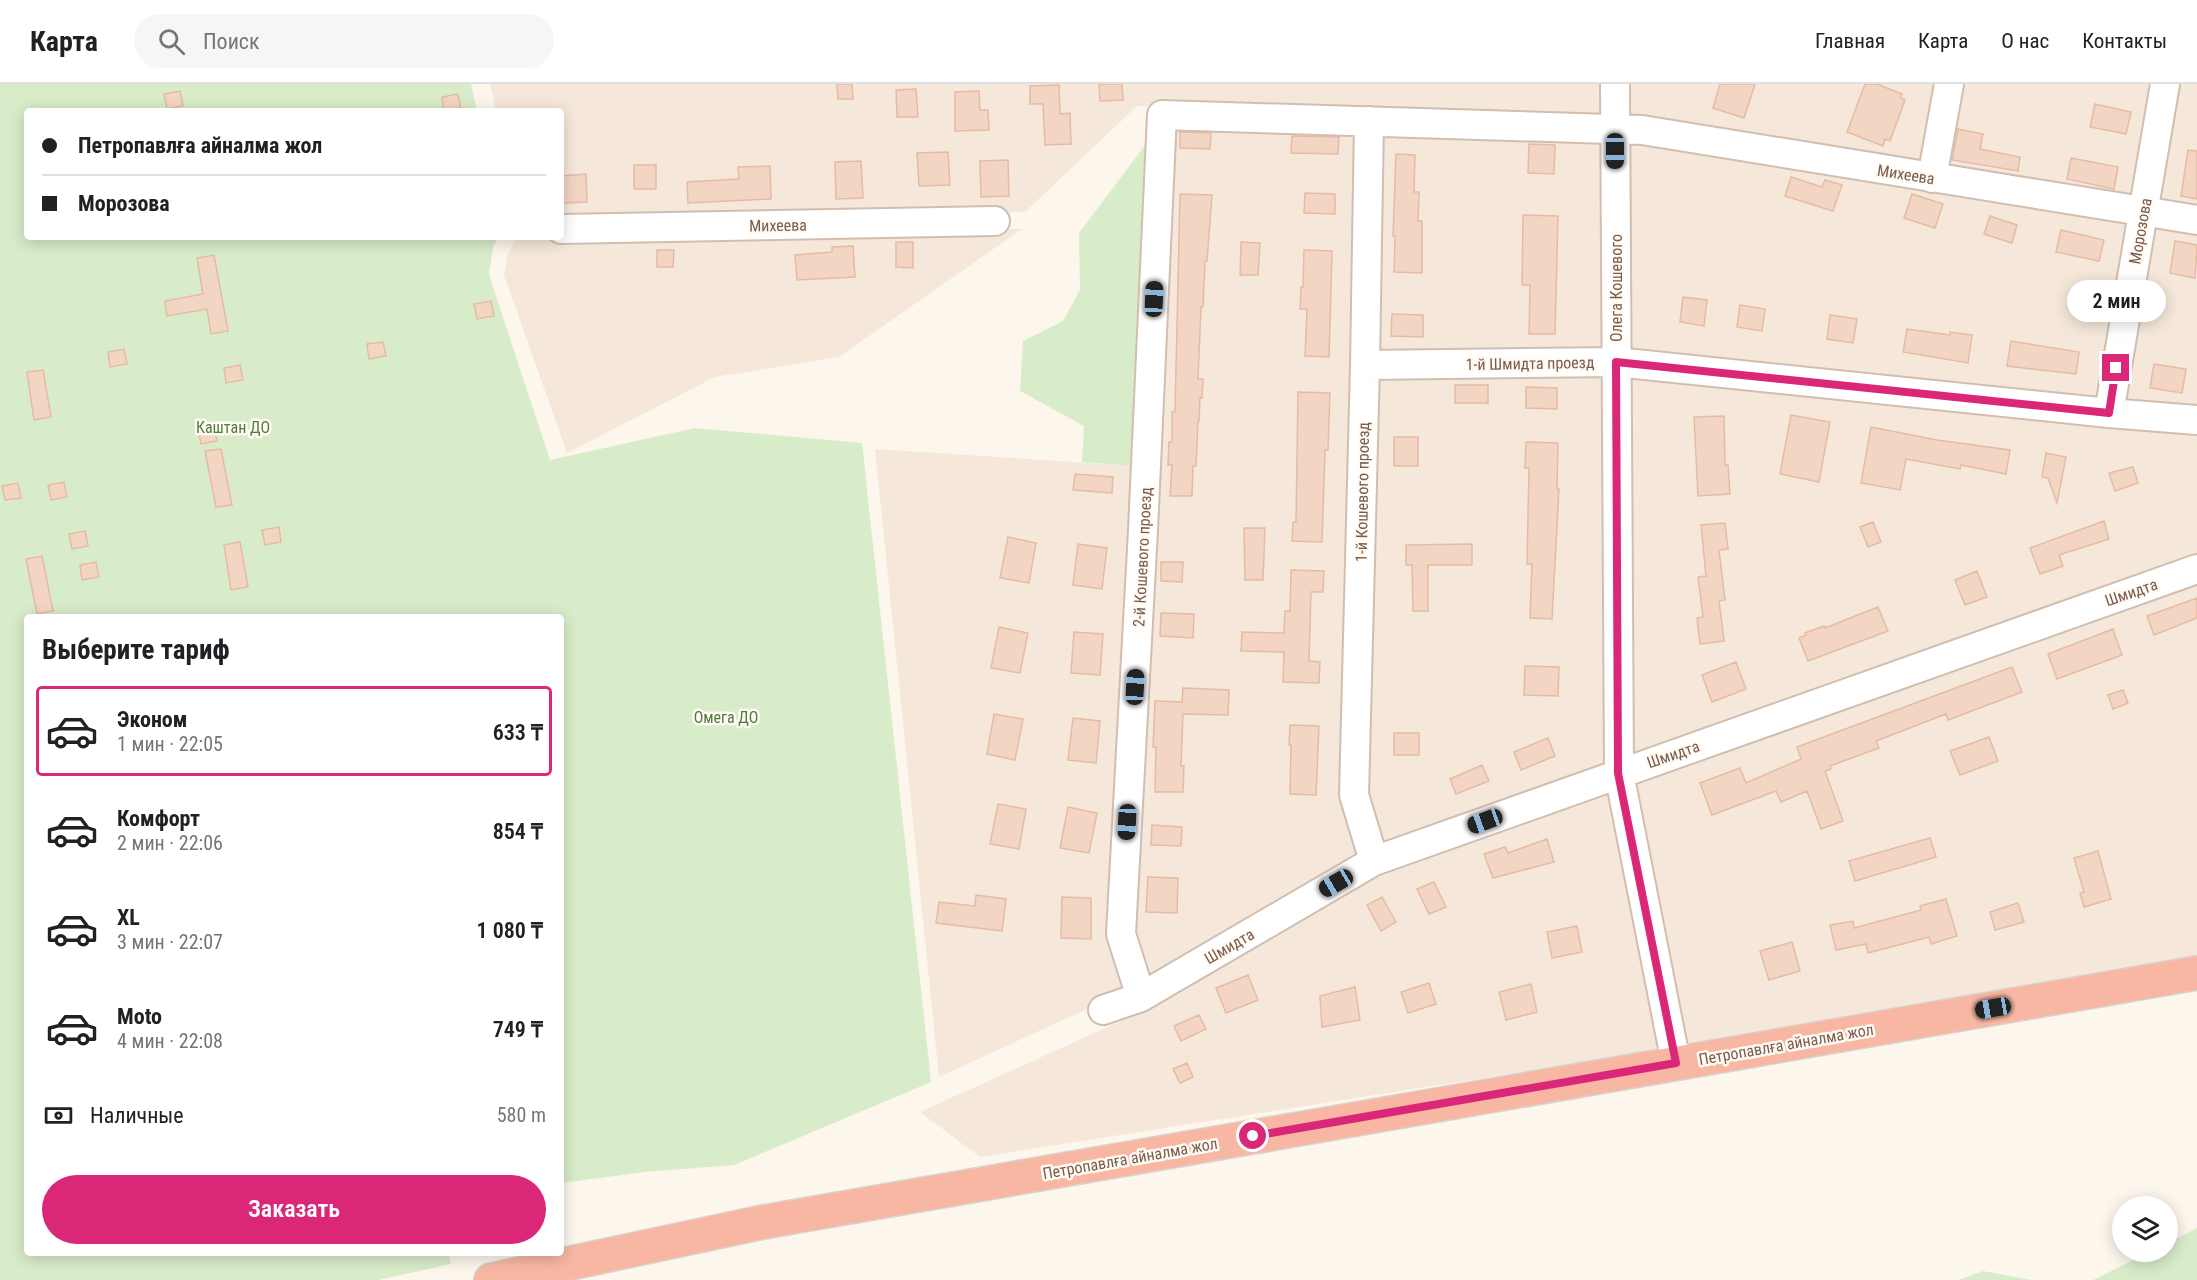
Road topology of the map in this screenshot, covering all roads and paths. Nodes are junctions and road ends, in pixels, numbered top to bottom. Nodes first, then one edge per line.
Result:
1 (1615, 84) edge
2 (1948, 84) edge
3 (2164, 84) edge
4 (1369, 121) junction
5 (1615, 128) junction
6 (1932, 178) junction
7 (2143, 212) junction
8 (2197, 220) edge
9 (995, 221) dead end
10 (564, 229) edge
11 (1616, 362) junction
12 (1365, 364) junction
13 (2109, 413) junction
14 (2197, 420) edge
15 (2197, 569) edge
16 (1618, 773) junction
17 (1374, 861) junction
18 (2197, 974) edge
19 (1141, 997) junction
20 (1103, 1010) dead end
21 (1676, 1063) junction
22 (490, 1280) edge

1 - 5 street, Олега Кошевого
2 - 6 street
3 - 7 street, Морозова
4 - 5 street
4 - 12 street, 1-й Кошевого проезд
4 - 19 street, 2-й Кошевого проезд
5 - 6 street, Михеева
5 - 11 street, Олега Кошевого
6 - 7 street, Михеева
7 - 8 street, Михеева
7 - 13 street, Морозова
9 - 10 street, Михеева
11 - 12 street, 1-й Шмидта проезд
11 - 13 street, 1-й Шмидта проезд
11 - 16 street, Олега Кошевого
12 - 17 street, 1-й Кошевого проезд
13 - 14 street, 1-й Шмидта проезд
15 - 16 street, Шмидта
16 - 17 street, Шмидта
16 - 21 street, Олега Кошевого
17 - 19 street, Шмидта
18 - 21 highway, Петропавлға айналма жол
19 - 20 street, Шмидта
21 - 22 highway, Петропавлға айналма жол

